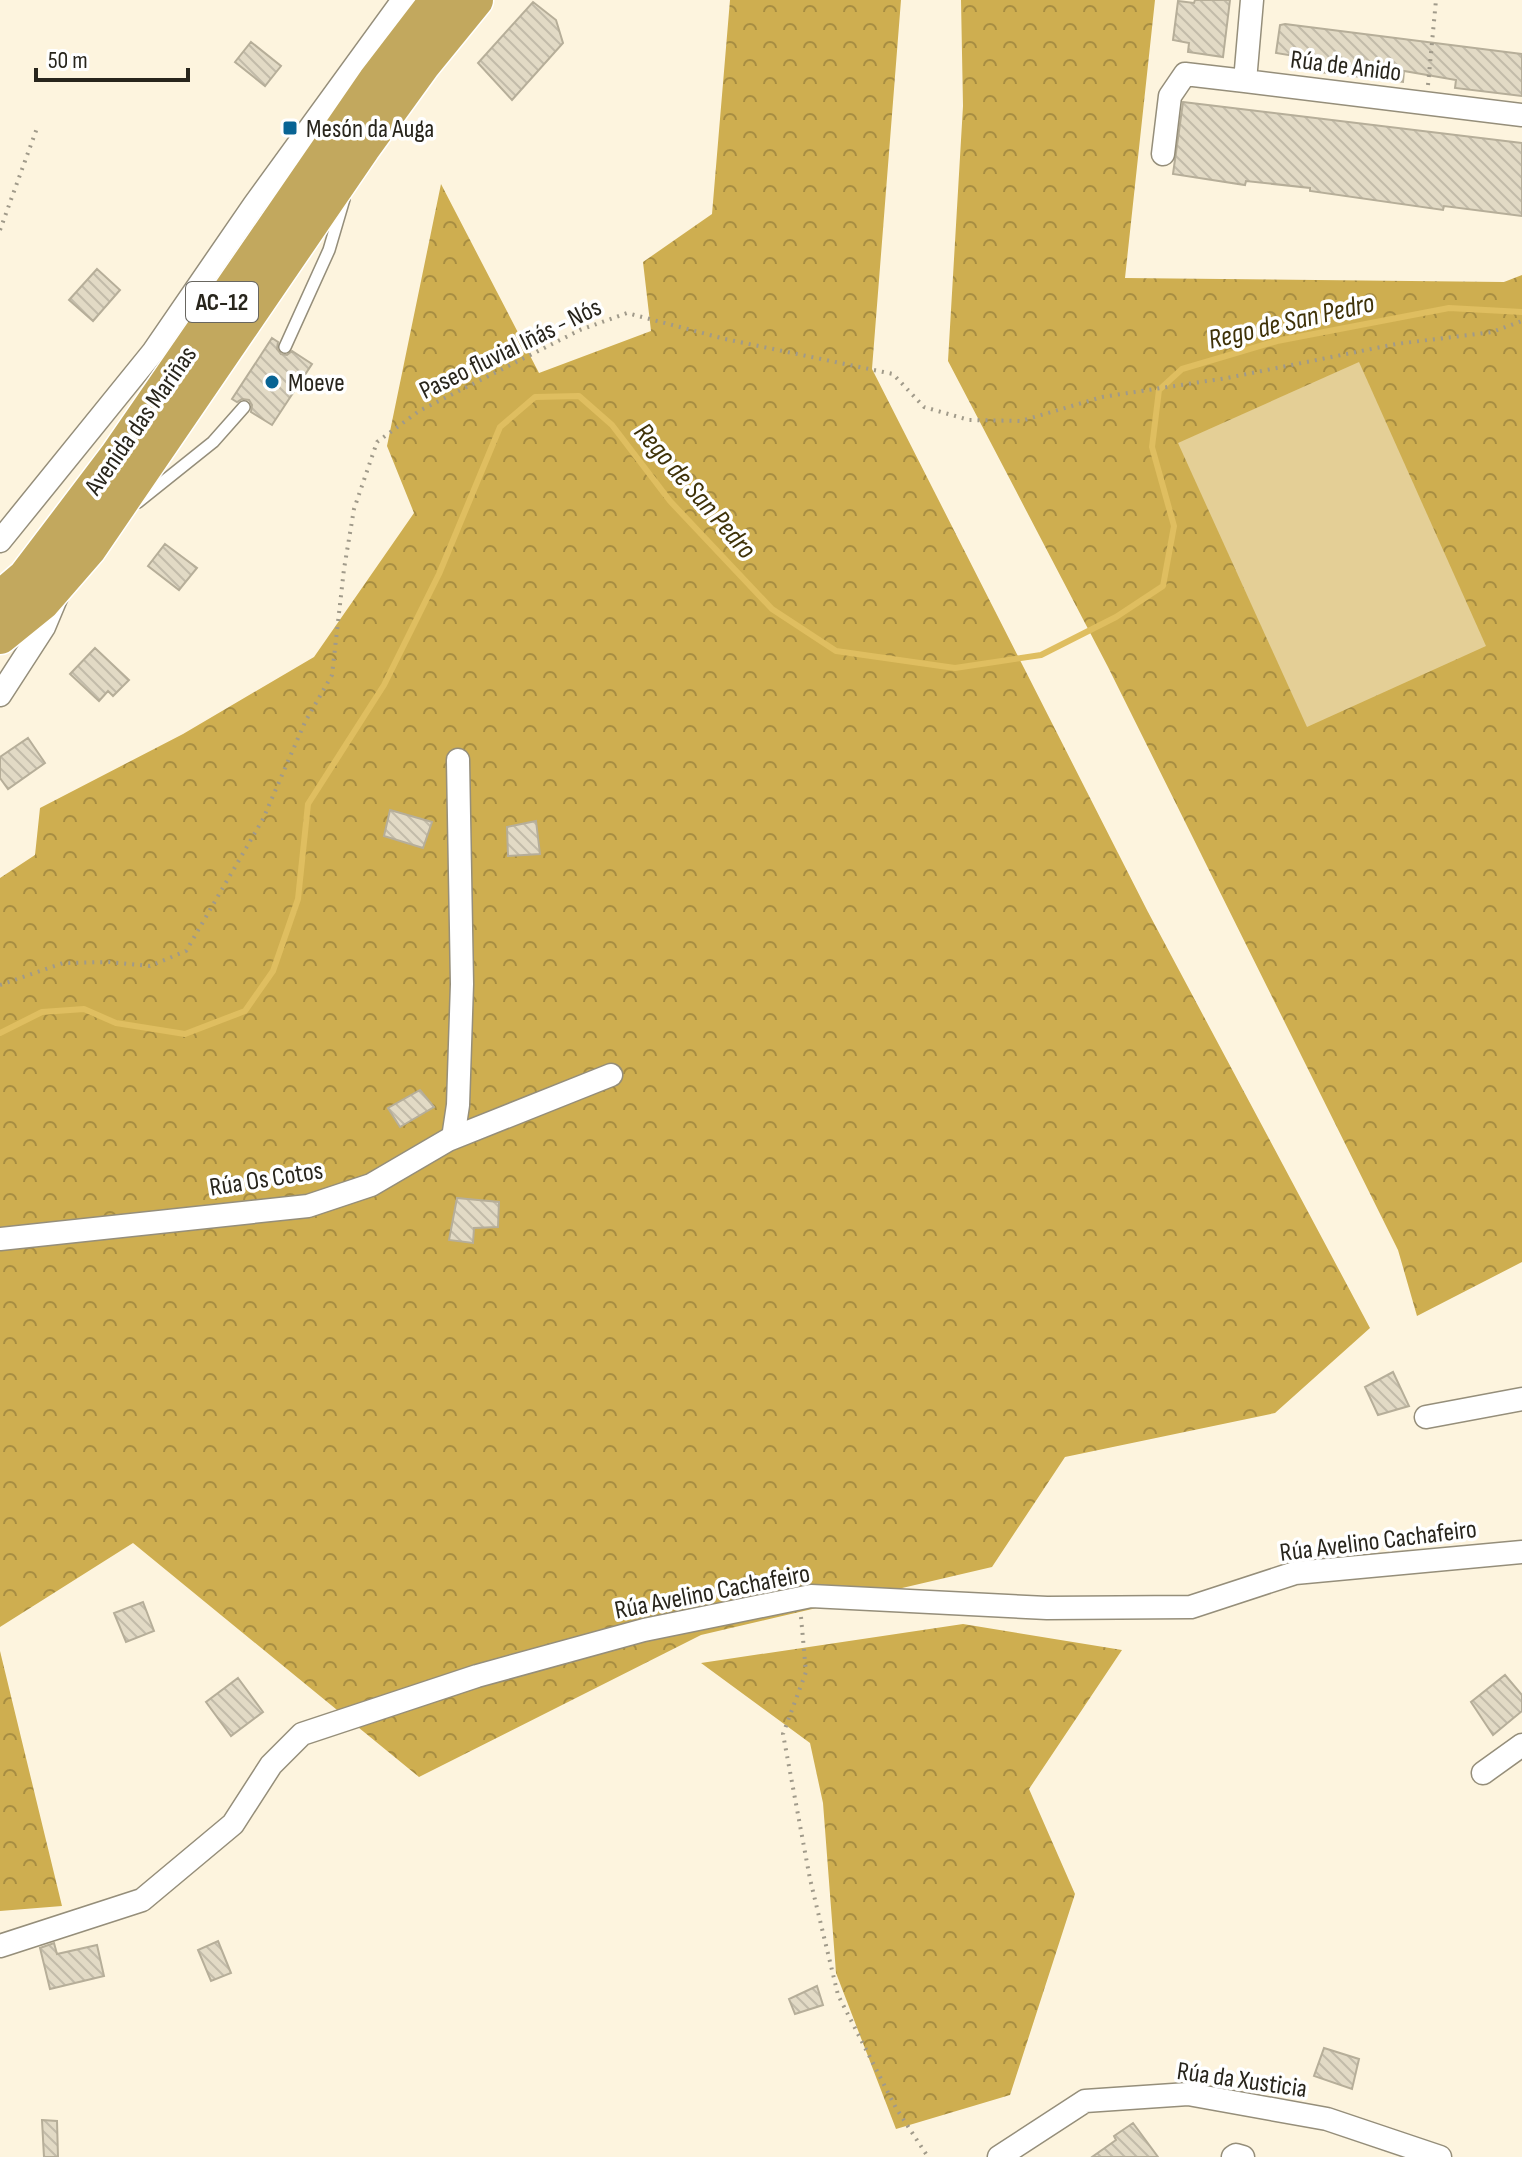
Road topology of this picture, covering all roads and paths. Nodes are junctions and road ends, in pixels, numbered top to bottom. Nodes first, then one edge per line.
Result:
1 (403, 0) edge
2 (438, 0) edge
3 (475, 0) edge
4 (1252, 0) edge
5 (1436, 0) edge
6 (1245, 81) junction
7 (1426, 104) junction
8 (1522, 115) edge
9 (37, 128) dead end
10 (362, 148) junction
11 (1163, 154) dead end
12 (0, 230) edge
13 (1521, 321) edge
14 (285, 347) dead end
15 (244, 407) dead end
16 (4, 528) edge
17 (102, 528) junction
18 (66, 575) junction
19 (0, 599) edge
20 (0, 636) edge
21 (0, 695) edge
22 (458, 760) dead end
23 (0, 985) edge
24 (611, 1075) dead end
25 (453, 1138) junction
26 (0, 1239) edge
27 (1522, 1399) edge
28 (1426, 1417) dead end
29 (1522, 1552) edge
30 (798, 1599) junction
31 (1522, 1745) edge
32 (1483, 1773) dead end
33 (0, 1946) edge
34 (928, 2157) edge
35 (999, 2157) edge
36 (1440, 2157) edge

1 - 16 street, Avenida das Mariñas
2 - 19 highway, Avenida das Mariñas / AC-12
3 - 10 highway, Avenida das Mariñas / AC-12
4 - 6 street
5 - 7 path
6 - 7 street, Rúa de Anido
6 - 11 street, Rúa de Anido
7 - 8 street, Rúa de Anido
9 - 12 path
10 - 14 lane
10 - 17 highway, Avenida das Mariñas / AC-12
13 - 23 path, Paseo fluvial Iñás - Nós
15 - 17 lane
17 - 18 highway, Avenida das Mariñas / AC-12
18 - 20 highway, Avenida das Mariñas / AC-12
18 - 21 street, Avenida das Mariñas
22 - 25 street
24 - 25 street, Rúa Os Cotos
25 - 26 street, Rúa Os Cotos
27 - 28 street
29 - 30 street, Rúa Avelino Cachafeiro
30 - 33 street, Rúa Avelino Cachafeiro
30 - 34 path
31 - 32 street
35 - 36 street, Rúa da Xusticia

